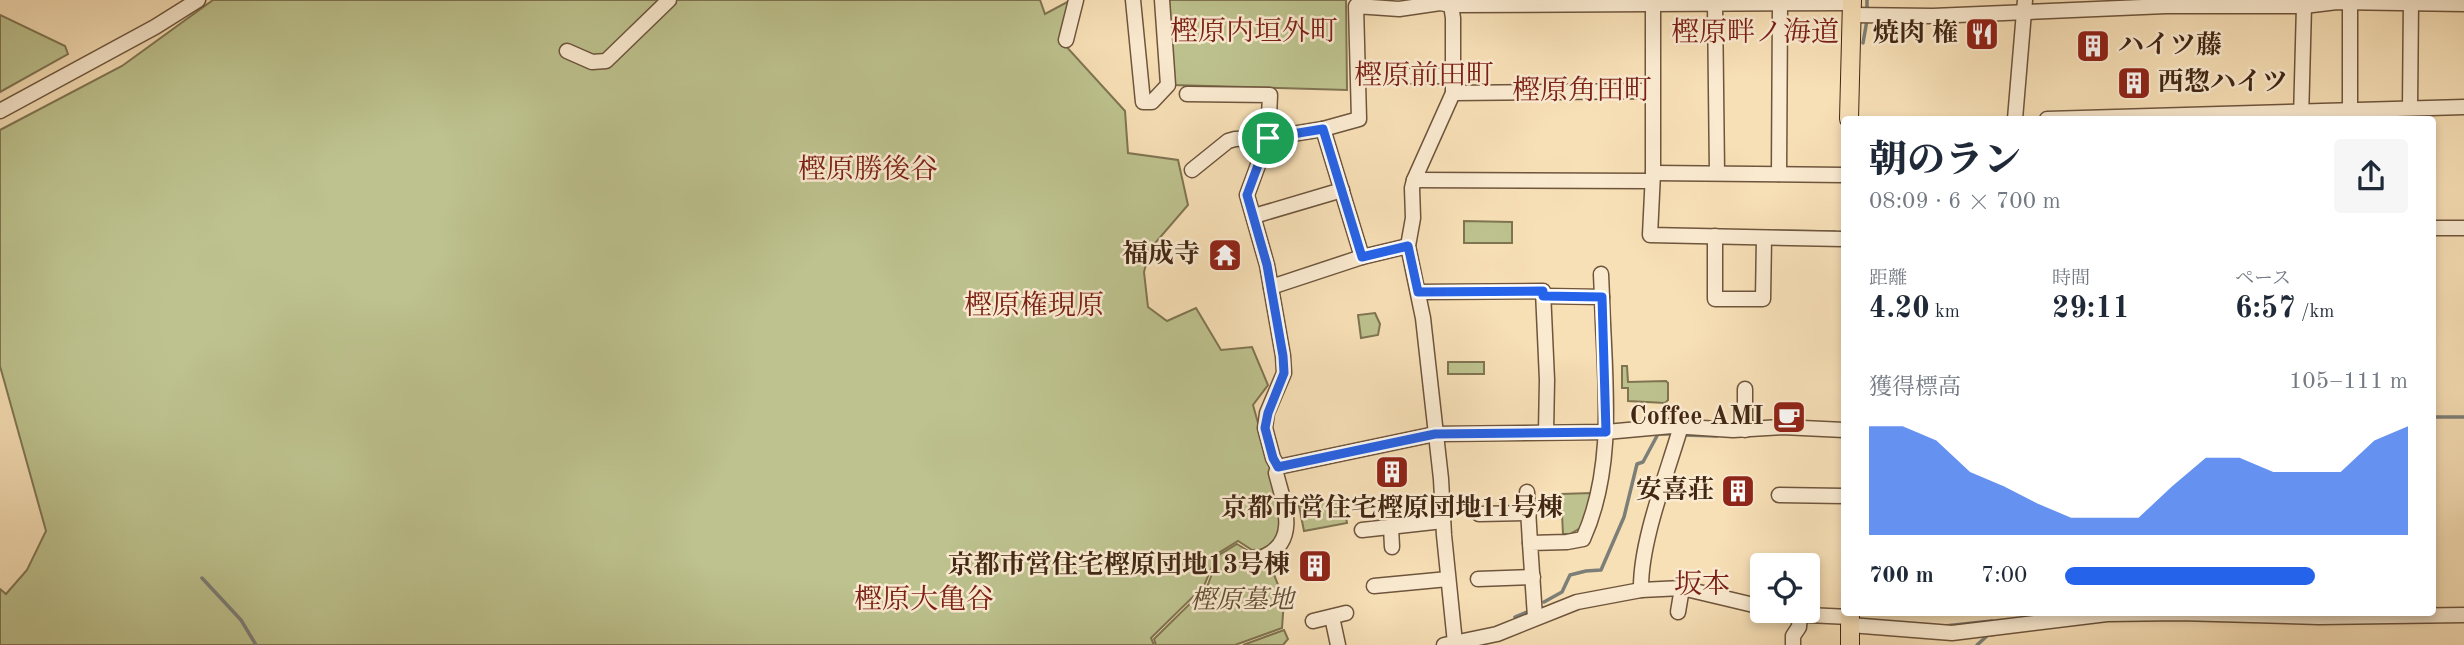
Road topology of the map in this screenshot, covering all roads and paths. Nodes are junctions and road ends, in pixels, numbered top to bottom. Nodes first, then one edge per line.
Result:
1 (198, 0) edge
2 (669, 0) edge
3 (1076, 0) edge
4 (1133, 0) edge
5 (1161, 0) edge
6 (2411, 1) edge
7 (2342, 2) edge
8 (1448, 3) edge
9 (1651, 3) edge
10 (2166, 3) edge
11 (2262, 3) edge
12 (1715, 4) junction
13 (1780, 4) junction
14 (2464, 4) edge
15 (2025, 5) edge
16 (2304, 6) junction
17 (1859, 10) edge
18 (1066, 40) dead end
19 (567, 51) dead end
20 (1409, 76) dead end
21 (1453, 76) junction
22 (1652, 92) junction
23 (1453, 93) junction
24 (1187, 94) dead end
25 (2464, 107) edge
26 (2410, 108) junction
27 (2350, 110) junction
28 (0, 111) edge
29 (2301, 115) edge
30 (1849, 116) edge
31 (2015, 116) edge
32 (2238, 116) edge
33 (1323, 129) junction
34 (1268, 138) junction
35 (1192, 170) dead end
36 (1717, 173) junction
37 (1779, 174) junction
38 (1841, 175) edge
39 (1652, 177) junction
40 (1414, 180) junction
41 (1342, 190) junction
42 (1254, 216) junction
43 (2436, 228) edge
44 (2464, 228) edge
45 (1715, 236) junction
46 (1764, 238) junction
47 (1841, 239) edge
48 (1408, 246) junction
49 (1362, 257) junction
50 (1601, 274) dead end
51 (1271, 287) junction
52 (1418, 292) junction
53 (1543, 296) junction
54 (1602, 297) junction
55 (1745, 389) dead end
56 (1681, 426) junction
57 (1841, 429) edge
58 (1745, 430) junction
59 (1546, 432) junction
60 (1606, 432) junction
61 (1435, 434) junction
62 (1278, 467) junction
63 (1527, 492) dead end
64 (1779, 495) dead end
65 (1841, 496) edge
66 (1529, 513) junction
67 (1479, 514) dead end
68 (1443, 521) junction
69 (1391, 527) junction
70 (1362, 530) dead end
71 (1531, 543) junction
72 (1391, 547) dead end
73 (1265, 556) dead end
74 (1533, 577) junction
75 (1448, 579) junction
76 (1478, 579) dead end
77 (1374, 586) dead end
78 (1682, 588) junction
79 (1641, 590) junction
80 (1750, 604) edge
81 (1678, 612) dead end
82 (2436, 615) edge
83 (2464, 615) edge
84 (1820, 616) edge
85 (2092, 616) edge
86 (2284, 616) edge
87 (2392, 616) edge
88 (1535, 617) junction
89 (1850, 618) edge
90 (1313, 621) dead end
91 (1799, 623) edge
92 (1498, 639) edge
93 (1449, 644) edge
94 (1338, 645) edge
95 (1793, 645) edge
96 (1850, 645) edge

1 - 28 street
2 - 19 street
3 - 18 street
4 - 5 street
6 - 7 street
6 - 14 street
6 - 26 street
7 - 16 street
7 - 27 street
8 - 9 street
8 - 21 street
8 - 33 street
9 - 12 street
9 - 22 street
10 - 11 street
10 - 15 street
11 - 16 street
12 - 13 street
12 - 36 street
13 - 17 street
13 - 37 street
15 - 17 street
15 - 31 street
16 - 29 street
17 - 30 main road
20 - 21 street
21 - 23 street
22 - 23 street
22 - 39 street
23 - 40 street
24 - 34 street
25 - 26 street
26 - 27 street
27 - 29 street
29 - 32 street
33 - 34 street
33 - 41 street
34 - 35 street
34 - 42 street
36 - 37 street
36 - 39 street
37 - 38 street
39 - 40 street
39 - 45 street
40 - 48 street
41 - 42 street
41 - 49 street
42 - 51 street
43 - 44 street
45 - 46 street
45 - 46 street
46 - 47 street
48 - 49 street
48 - 52 street
49 - 51 street
50 - 54 street
51 - 62 street
52 - 53 street
52 - 61 street
53 - 54 street
53 - 59 street
54 - 60 street
55 - 58 street
56 - 58 street
56 - 60 street
56 - 79 street
57 - 58 street
59 - 60 street
59 - 61 street
60 - 71 street
61 - 62 street
61 - 68 street
62 - 73 street
63 - 66 street
64 - 65 street
66 - 67 street
66 - 71 street
68 - 69 street
68 - 75 street
69 - 70 street
69 - 72 street
71 - 74 street
74 - 76 street
74 - 88 street
75 - 77 street
75 - 93 street
78 - 79 street
78 - 80 street
78 - 81 street
79 - 88 street
82 - 83 street
84 - 89 street
85 - 89 street
86 - 87 street
88 - 92 street
89 - 96 main road
90 - 94 street
91 - 95 street
92 - 93 street

